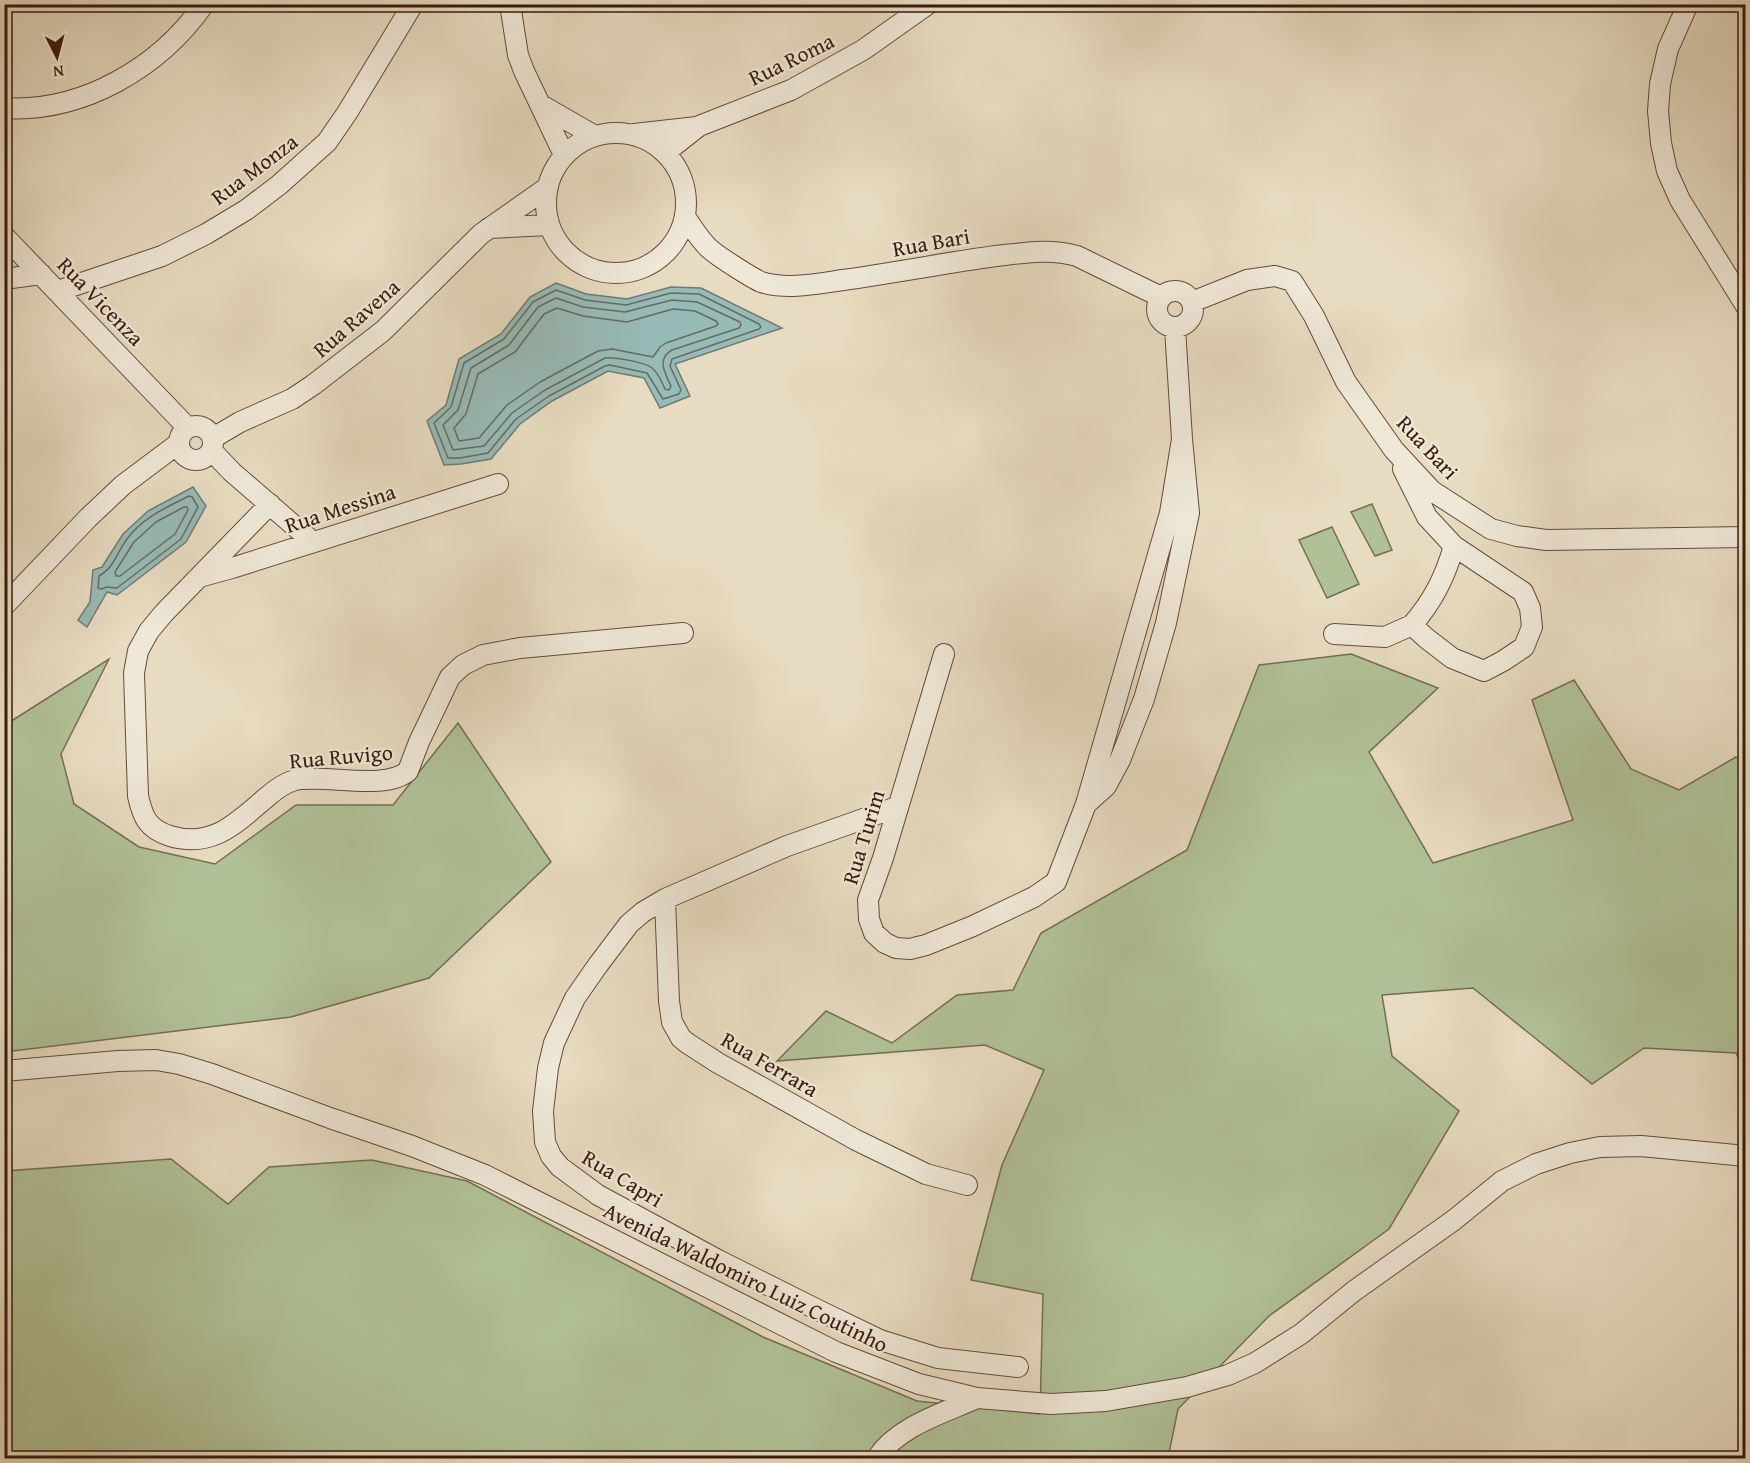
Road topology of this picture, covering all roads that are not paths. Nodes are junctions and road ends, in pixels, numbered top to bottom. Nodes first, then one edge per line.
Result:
1 (204, 4) edge
2 (413, 4) edge
3 (510, 4) edge
4 (928, 4) edge
5 (1688, 4) edge
6 (541, 105) junction
7 (4, 108) edge
8 (699, 126) junction
9 (633, 135) junction
10 (595, 136) junction
11 (666, 152) junction
12 (564, 155) junction
13 (548, 187) junction
14 (686, 218) junction
15 (549, 225) junction
16 (489, 228) junction
17 (4, 236) edge
18 (675, 244) junction
19 (710, 249) junction
20 (41, 274) junction
21 (4, 279) edge
22 (58, 291) junction
23 (1161, 297) junction
24 (1192, 302) junction
25 (1746, 306) edge
26 (1175, 328) junction
27 (196, 442) junction
28 (1394, 450) junction
29 (498, 484) dead end
30 (270, 504) junction
31 (1746, 537) edge
32 (313, 542) junction
33 (1454, 546) junction
34 (197, 578) junction
35 (4, 606) edge
36 (1412, 626) junction
37 (683, 633) dead end
38 (1334, 634) dead end
39 (944, 654) dead end
40 (897, 807) junction
41 (665, 899) junction
42 (4, 1071) edge
43 (1746, 1156) edge
44 (967, 1185) dead end
45 (1018, 1367) dead end
46 (977, 1398) junction
47 (877, 1458) edge

1 - 7 street
2 - 22 street, Rua Monza
3 - 6 street
4 - 8 street, Rua Roma
5 - 25 street
6 - 10 street
6 - 12 street
8 - 9 street, Rua Roma
8 - 11 street, Rua Roma
9 - 10 street
9 - 11 street
10 - 12 street
11 - 14 street
12 - 13 street
13 - 15 street
13 - 16 street, Rua Ravena
14 - 18 street
14 - 19 street, Rua Bari
15 - 16 street
15 - 18 street
16 - 27 street, Rua Ravena
17 - 20 street, Rua Vicenza
18 - 19 street, Rua Bari
19 - 23 street, Rua Bari
20 - 21 street
20 - 22 street, Rua Vicenza
22 - 27 street, Rua Vicenza
23 - 24 street
23 - 26 street
24 - 26 street
24 - 28 street, Rua Bari
26 - 40 street, Rua Turim
27 - 30 street, Rua Vicenza
27 - 35 street, Rua Ravena
28 - 31 street, Rua Bari
28 - 33 street
29 - 32 street, Rua Messina
30 - 32 street, Rua Vicenza
30 - 34 street, Rua Ruvigo
32 - 34 street, Rua Messina
33 - 36 street
33 - 36 street
34 - 37 street, Rua Ruvigo
36 - 38 street
39 - 40 street, Rua Turim
40 - 41 street, Rua Capri
41 - 44 street, Rua Ferrara
41 - 45 street, Rua Capri
42 - 46 street, Avenida Waldomiro Luiz Coutinho
43 - 46 street, Avenida Waldomiro Luiz Coutinho
46 - 47 street

